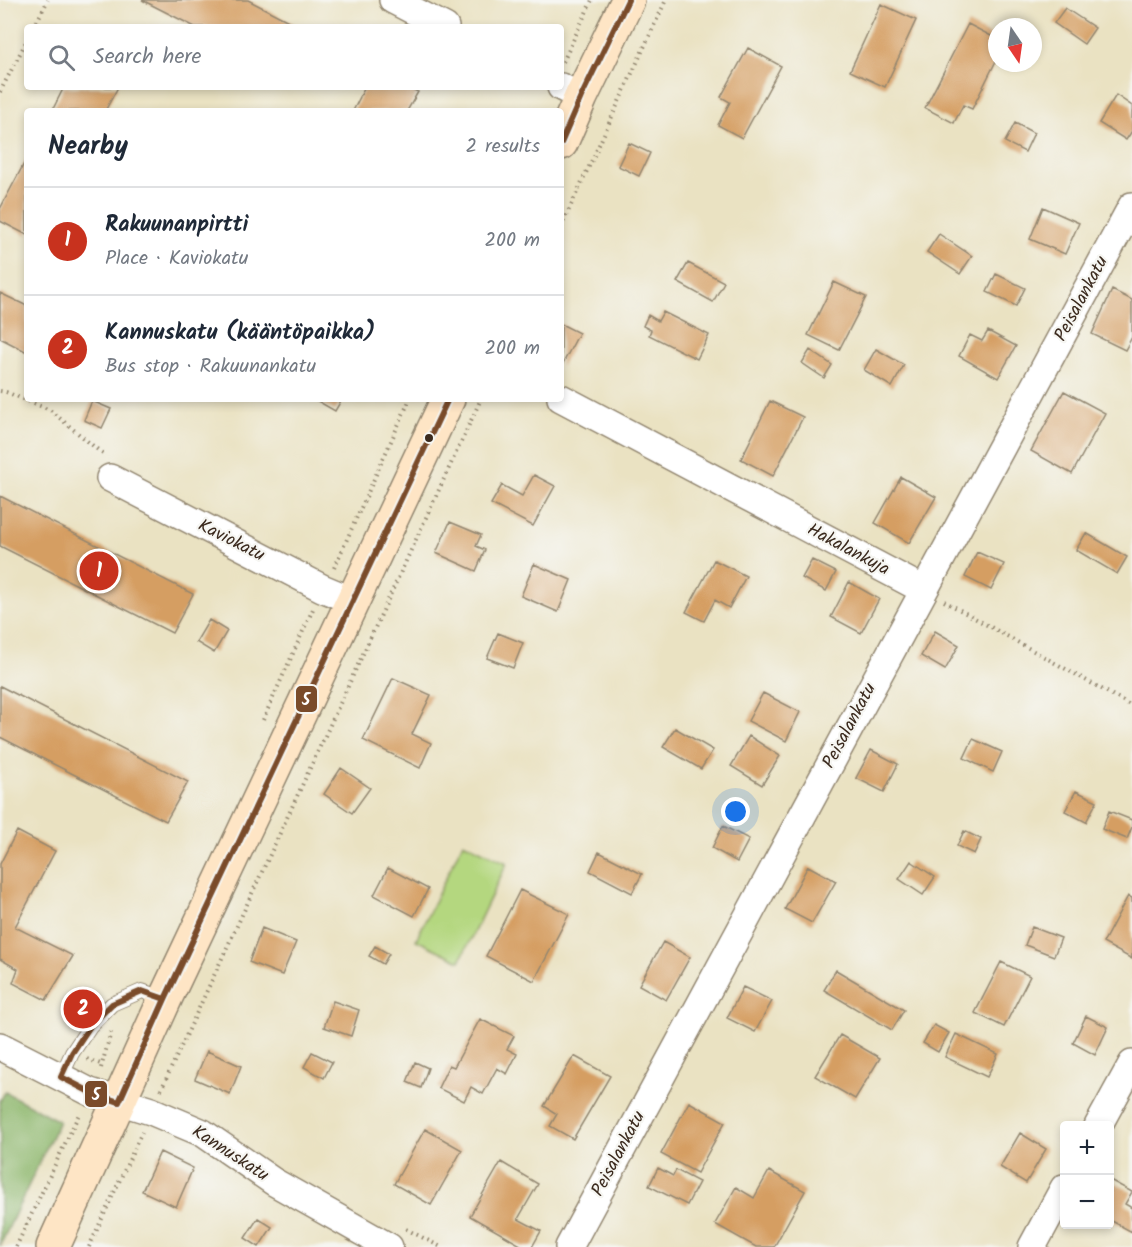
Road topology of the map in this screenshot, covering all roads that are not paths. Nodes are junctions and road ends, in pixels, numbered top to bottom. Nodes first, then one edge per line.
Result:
1 (393, 0) edge
2 (628, 0) edge
3 (439, 24) edge
4 (571, 92) edge
5 (564, 128) edge
6 (1132, 206) edge
7 (564, 400) edge
8 (447, 402) edge
9 (110, 478) dead end
10 (924, 590) junction
11 (353, 601) junction
12 (165, 999) junction
13 (0, 1046) edge
14 (1132, 1064) edge
15 (61, 1077) junction
16 (119, 1102) junction
17 (1100, 1121) edge
18 (1060, 1197) edge
19 (53, 1247) edge
20 (389, 1247) edge
21 (569, 1247) edge
22 (1032, 1247) edge

1 - 3 street
2 - 4 street
4 - 5 street
6 - 10 street, Peisalankatu
7 - 10 street, Hakalankuja
8 - 11 street
9 - 11 street, Kaviokatu
10 - 21 street, Peisalankatu
11 - 12 street
12 - 15 lane
12 - 16 street
13 - 15 street, Kannuskatu
14 - 17 street
15 - 16 street, Kannuskatu
16 - 19 street
16 - 20 street, Kannuskatu
18 - 22 street

